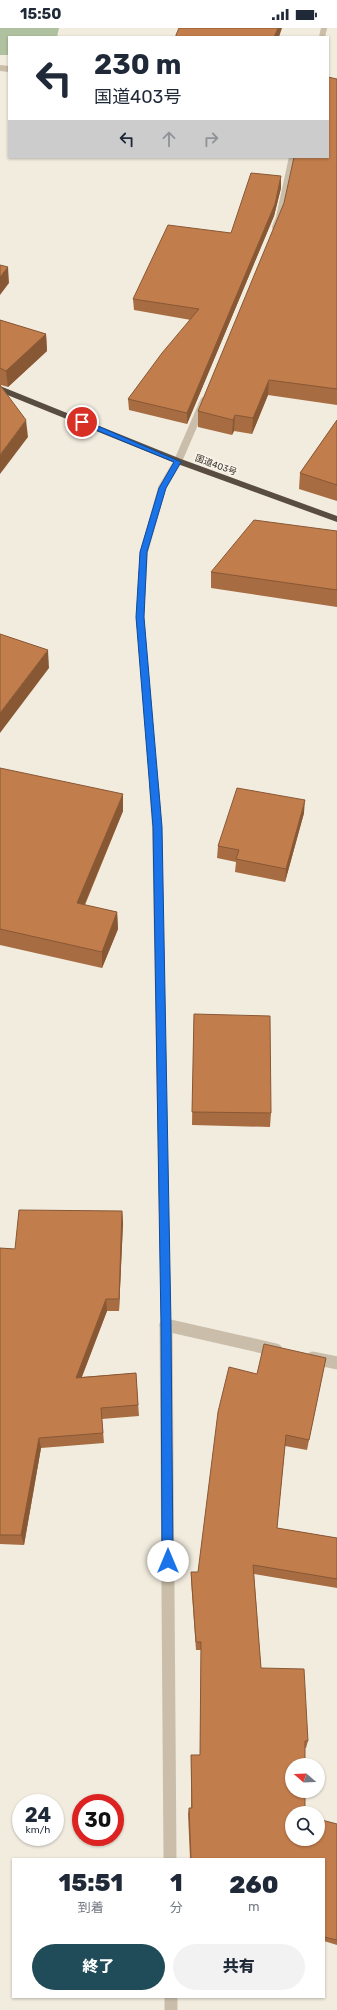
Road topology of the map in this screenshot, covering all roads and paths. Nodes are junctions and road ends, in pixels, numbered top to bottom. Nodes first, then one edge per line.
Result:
1 (292, 158) edge
2 (274, 231) edge
3 (0, 389) edge
4 (206, 395) edge
5 (178, 462) junction
6 (337, 519) edge
7 (166, 1325) junction
8 (288, 1353) edge
9 (303, 1356) edge
10 (337, 1363) edge
11 (170, 1858) edge
12 (171, 1998) edge
13 (171, 2010) edge

1 - 2 street
3 - 5 highway, 国道403号
4 - 5 street
5 - 6 highway, 国道403号
5 - 7 street
7 - 8 street
7 - 11 street
9 - 10 street
12 - 13 street

